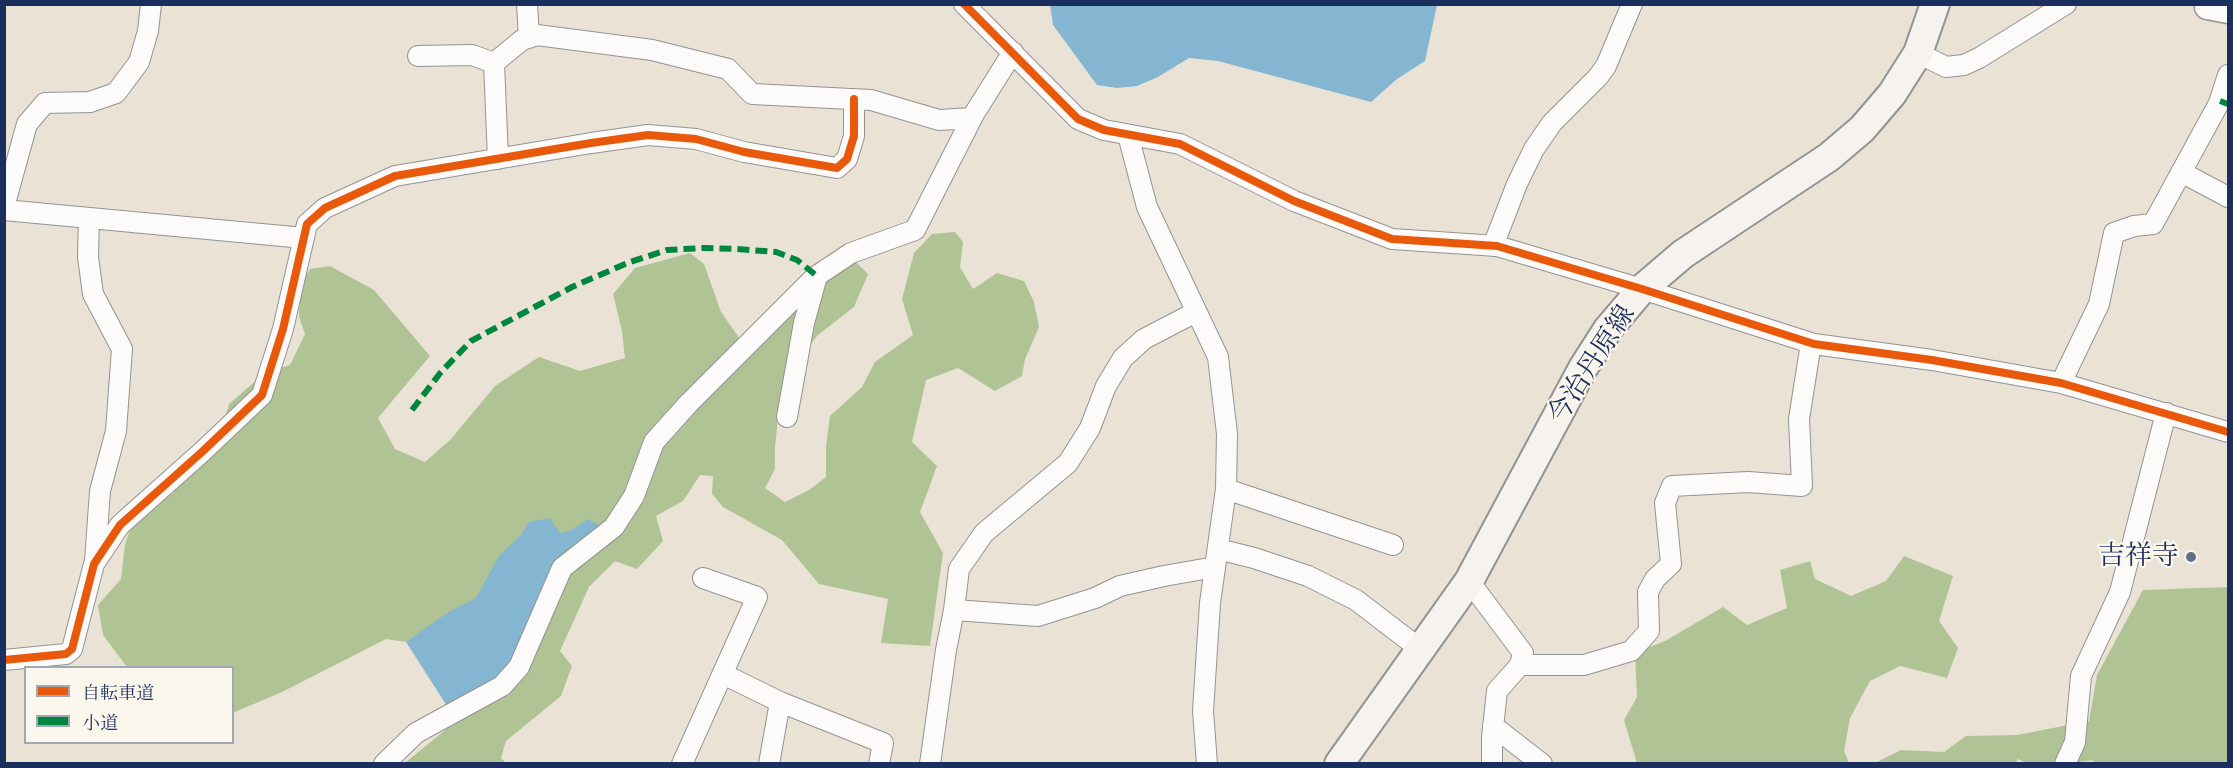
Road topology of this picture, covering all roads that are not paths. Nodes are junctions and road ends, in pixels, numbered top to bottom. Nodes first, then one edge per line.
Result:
1 (151, 4) edge
2 (527, 4) edge
3 (964, 4) edge
4 (1632, 4) edge
5 (1935, 4) edge
6 (2066, 4) edge
7 (529, 38) junction
8 (1013, 52) junction
9 (1918, 53) junction
10 (418, 56) dead end
11 (494, 63) junction
12 (2229, 75) edge
13 (854, 99) junction
14 (972, 118) junction
15 (1128, 135) junction
16 (498, 159) junction
17 (2181, 172) junction
18 (2229, 196) edge
19 (4, 208) edge
20 (89, 218) junction
21 (304, 238) junction
22 (1493, 246) junction
23 (817, 276) junction
24 (1642, 290) junction
25 (1196, 312) junction
26 (1811, 343) junction
27 (2061, 383) junction
28 (2166, 413) junction
29 (787, 417) dead end
30 (2229, 432) edge
31 (1226, 489) junction
32 (1393, 545) dead end
33 (1217, 558) junction
34 (94, 564) junction
35 (703, 578) dead end
36 (1469, 581) junction
37 (954, 610) junction
38 (1420, 649) junction
39 (4, 660) edge
40 (1520, 665) junction
41 (723, 674) junction
42 (780, 702) junction
43 (1493, 726) junction
44 (384, 764) edge
45 (682, 764) edge
46 (769, 764) edge
47 (879, 764) edge
48 (930, 764) edge
49 (1207, 764) edge
50 (1339, 764) edge
51 (1492, 764) edge
52 (1542, 764) edge
53 (2065, 764) edge

1 - 19 street
2 - 7 street
3 - 8 street
4 - 22 street
5 - 9 main road, 今治丹原線
6 - 9 street
7 - 11 street
7 - 13 street
8 - 14 street
8 - 15 street
9 - 24 main road, 今治丹原線
10 - 11 street
11 - 16 street
12 - 17 street
13 - 14 street
13 - 16 street
14 - 23 street
15 - 22 street
15 - 25 street
16 - 21 street
17 - 18 street
17 - 27 street
19 - 20 street
20 - 21 street
20 - 34 street
21 - 34 street
22 - 24 street
23 - 29 street
23 - 44 street
24 - 26 street
24 - 36 main road, 今治丹原線
25 - 31 street
25 - 37 street
26 - 27 street
26 - 40 street
27 - 28 street
28 - 30 street
28 - 53 street
31 - 32 street
31 - 33 street
33 - 37 street
33 - 38 street
33 - 49 street
34 - 39 street
35 - 41 street
36 - 38 main road, 今治丹原線
36 - 40 street
37 - 48 street
38 - 50 main road, 今治丹原線
40 - 43 street
41 - 42 street
41 - 45 street
42 - 46 street
42 - 47 street
43 - 51 street
43 - 52 street

